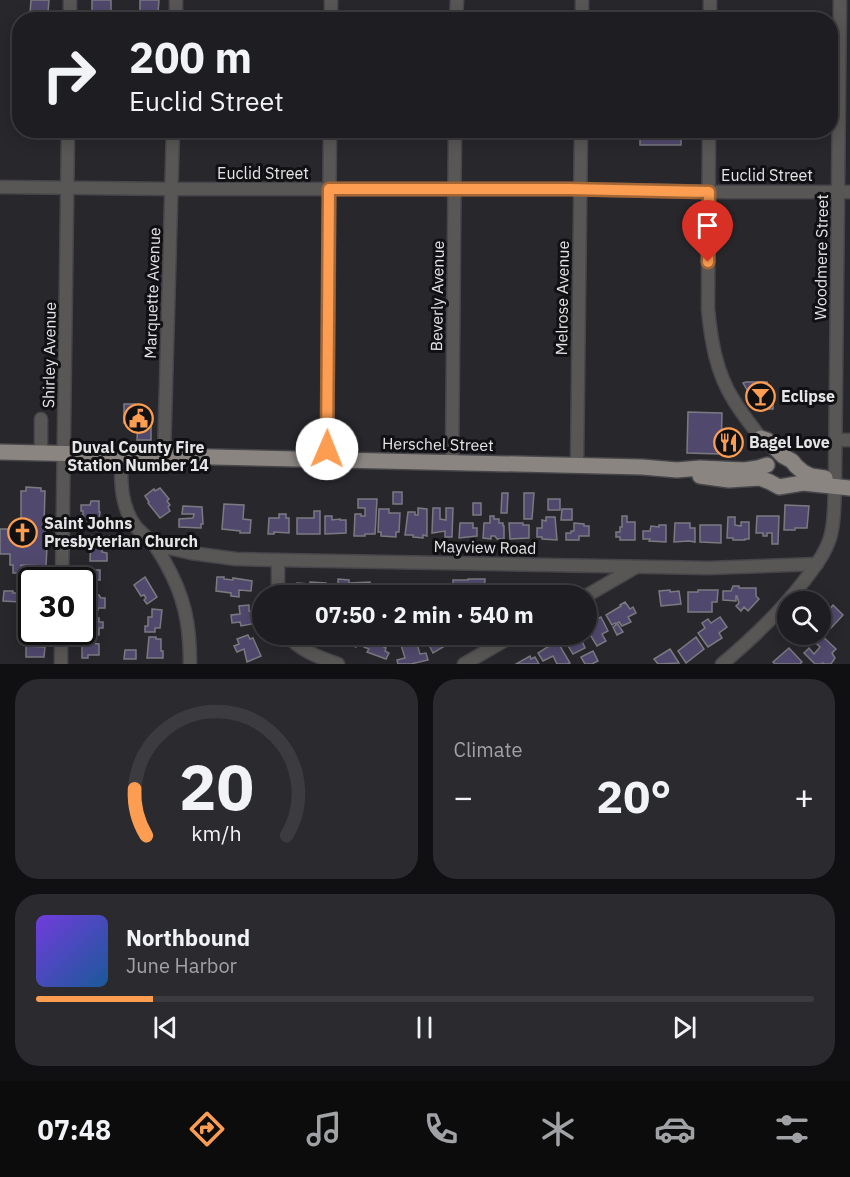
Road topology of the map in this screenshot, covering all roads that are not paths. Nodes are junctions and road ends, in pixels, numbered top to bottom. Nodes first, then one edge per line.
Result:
1 (840, 0) edge
2 (68, 138) edge
3 (173, 138) edge
4 (330, 138) edge
5 (455, 138) edge
6 (581, 138) edge
7 (709, 138) edge
8 (0, 187) edge
9 (68, 187) junction
10 (172, 189) junction
11 (329, 189) junction
12 (455, 189) junction
13 (580, 189) junction
14 (709, 192) junction
15 (844, 192) edge
16 (41, 419) dead end
17 (761, 438) junction
18 (836, 440) junction
19 (850, 440) edge
20 (0, 452) edge
21 (41, 453) junction
22 (65, 454) junction
23 (121, 456) junction
24 (164, 456) junction
25 (783, 456) junction
26 (327, 460) junction
27 (453, 463) junction
28 (768, 464) junction
29 (577, 465) junction
30 (796, 466) junction
31 (677, 470) junction
32 (770, 482) junction
33 (791, 484) junction
34 (843, 484) edge
35 (155, 545) junction
36 (278, 560) junction
37 (817, 564) junction
38 (62, 567) edge
39 (637, 567) junction
40 (278, 585) edge
41 (597, 590) edge
42 (61, 645) edge
43 (296, 645) edge
44 (497, 645) edge
45 (61, 664) edge
46 (190, 664) edge
47 (338, 664) edge
48 (464, 664) edge
49 (722, 664) edge

1 - 15 street, Woodmere Street
2 - 9 street, Shirley Avenue
3 - 10 street, Marquette Avenue
4 - 11 street
5 - 12 street, Beverly Avenue
6 - 13 street, Melrose Avenue
7 - 14 street
8 - 9 street, Euclid Street
9 - 10 street, Euclid Street
9 - 22 street, Shirley Avenue
10 - 11 street, Euclid Street
10 - 24 street, Marquette Avenue
11 - 12 street, Euclid Street
11 - 26 street
12 - 13 street, Euclid Street
12 - 27 street, Beverly Avenue
13 - 14 street, Euclid Street
13 - 29 street, Melrose Avenue
14 - 15 street, Euclid Street
14 - 17 street
15 - 18 street, Woodmere Street
16 - 21 street
17 - 25 main road
17 - 28 main road
18 - 19 street
18 - 34 street, Woodmere Street
20 - 21 main road, Herschel Street
21 - 22 main road, Herschel Street
22 - 23 main road, Herschel Street
22 - 38 street, Shirley Avenue
23 - 24 main road, Herschel Street
23 - 35 street
24 - 26 main road, Herschel Street
25 - 28 main road, Herschel Street
25 - 30 main road
26 - 27 main road, Herschel Street
27 - 29 main road, Herschel Street
28 - 31 main road, Herschel Street
28 - 32 main road
29 - 31 main road, Herschel Street
30 - 33 main road
30 - 34 main road
31 - 32 main road
32 - 33 main road
33 - 34 main road
34 - 37 street, Woodmere Street
35 - 36 street, Mayview Road
35 - 46 street
36 - 39 street, Mayview Road
36 - 40 street
37 - 39 street, Mayview Road
37 - 49 street, Woodmere Street
39 - 41 street
42 - 45 street
43 - 47 street
44 - 48 street

